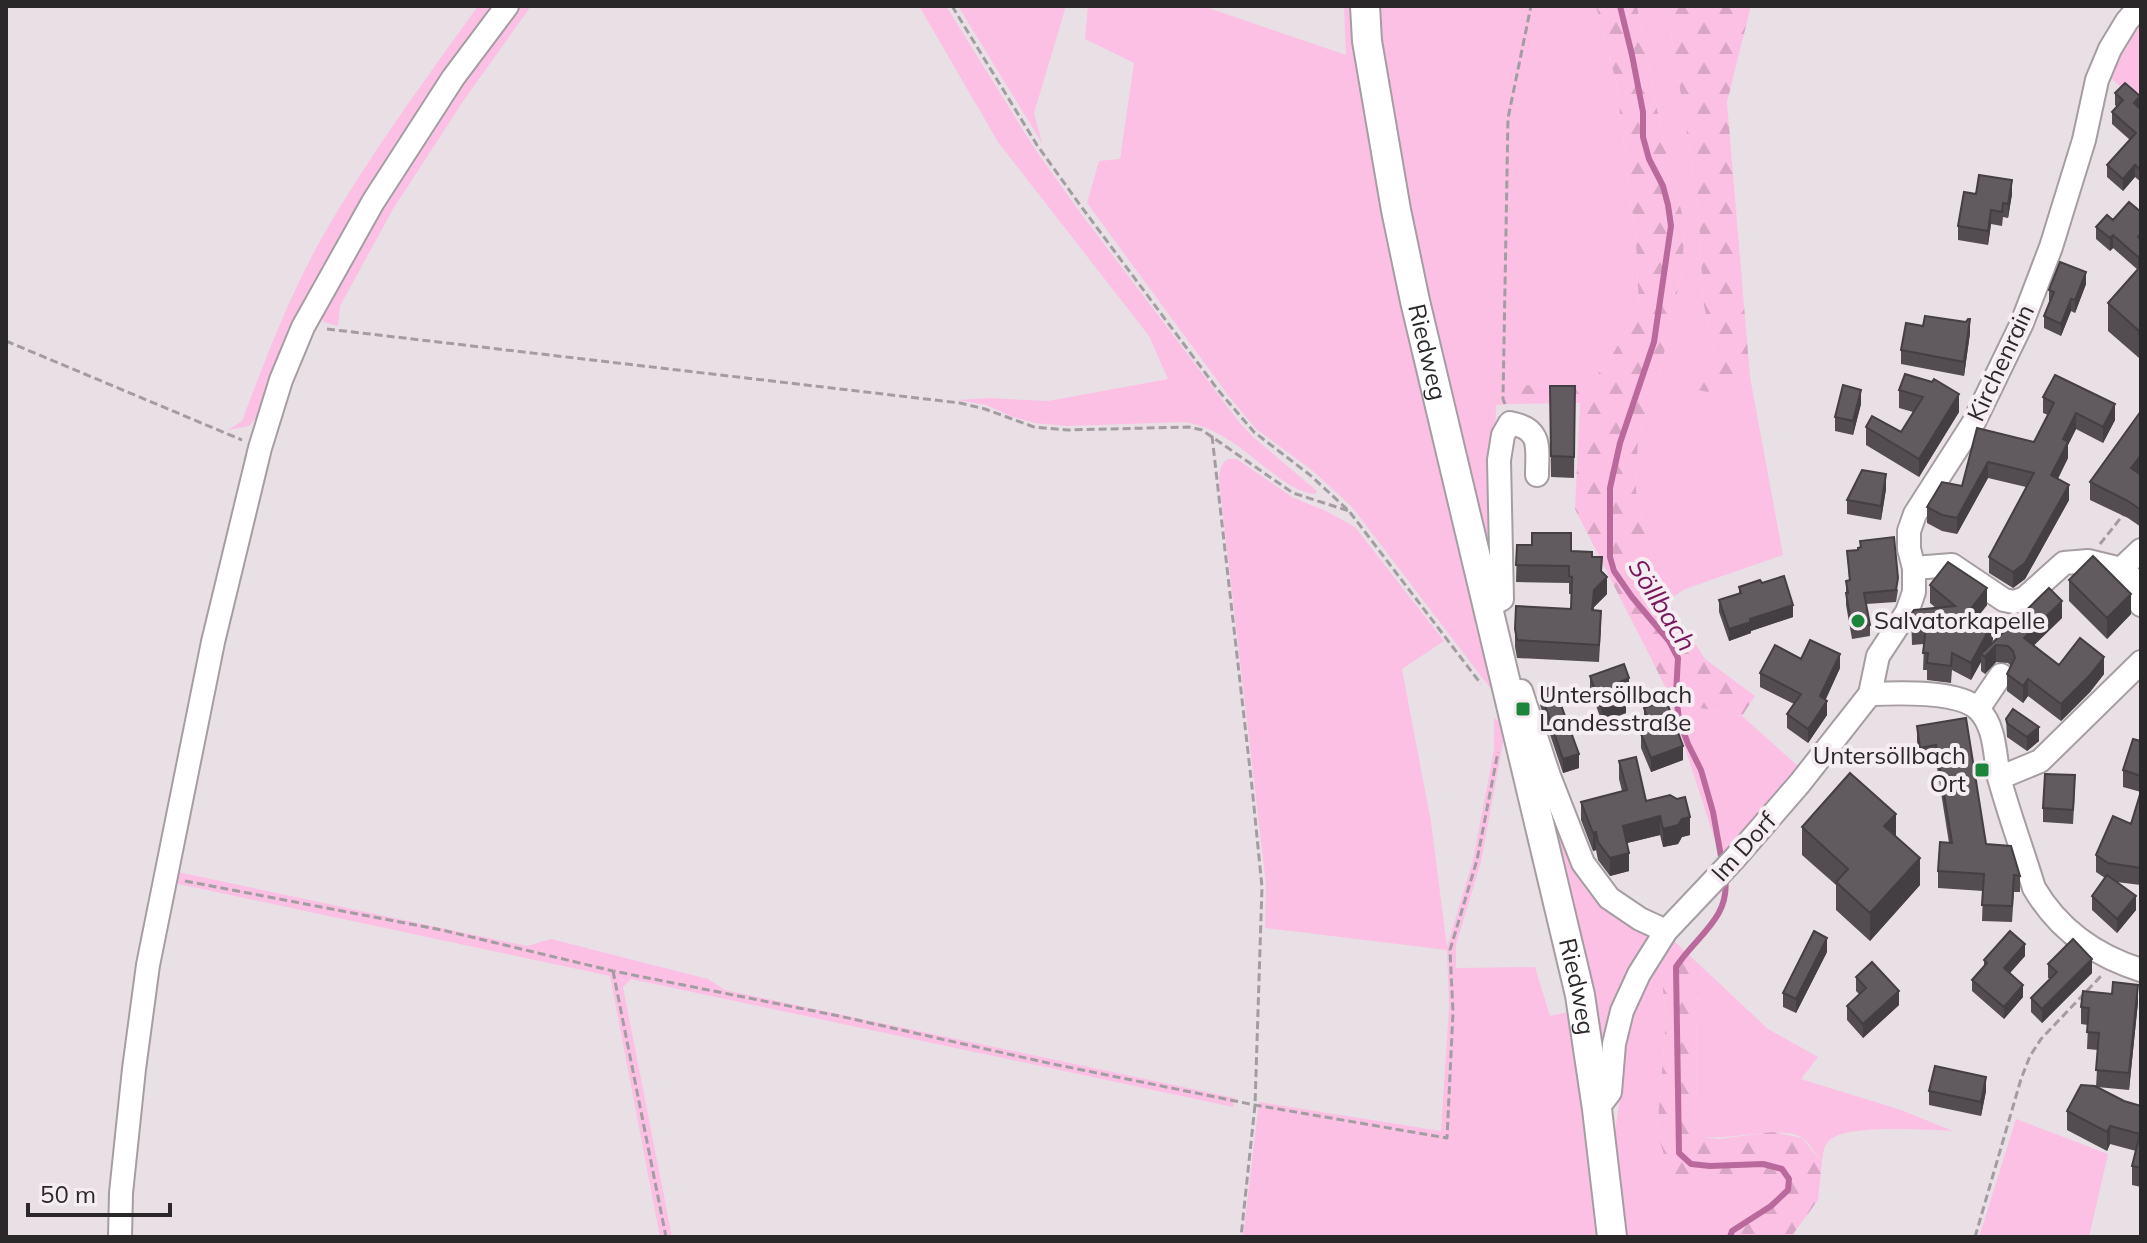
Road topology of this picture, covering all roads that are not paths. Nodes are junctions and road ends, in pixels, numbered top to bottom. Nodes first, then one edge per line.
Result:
1 (507, 6) edge
2 (1365, 6) edge
3 (2134, 13) edge
4 (1537, 475) dead end
5 (2141, 550) edge
6 (1914, 568) junction
7 (2121, 569) junction
8 (2141, 605) edge
9 (1487, 607) junction
10 (2141, 662) edge
11 (2001, 675) dead end
12 (1870, 694) junction
13 (1508, 696) junction
14 (1978, 709) junction
15 (1999, 778) junction
16 (1666, 931) junction
17 (2141, 970) edge
18 (1597, 1109) junction
19 (120, 1237) edge
20 (1612, 1237) edge

1 - 19 street
2 - 9 main road, Riedweg
3 - 6 street, Kirchenrain
4 - 9 street
5 - 7 street
6 - 7 street
6 - 12 street, Kirchenrain
7 - 8 street
9 - 13 main road, Riedweg
10 - 15 street
11 - 14 street
12 - 14 street
12 - 16 street, Im Dorf
13 - 16 street
13 - 18 main road, Riedweg
14 - 15 street
15 - 17 street
16 - 18 street, Im Dorf
18 - 20 main road, Riedweg

